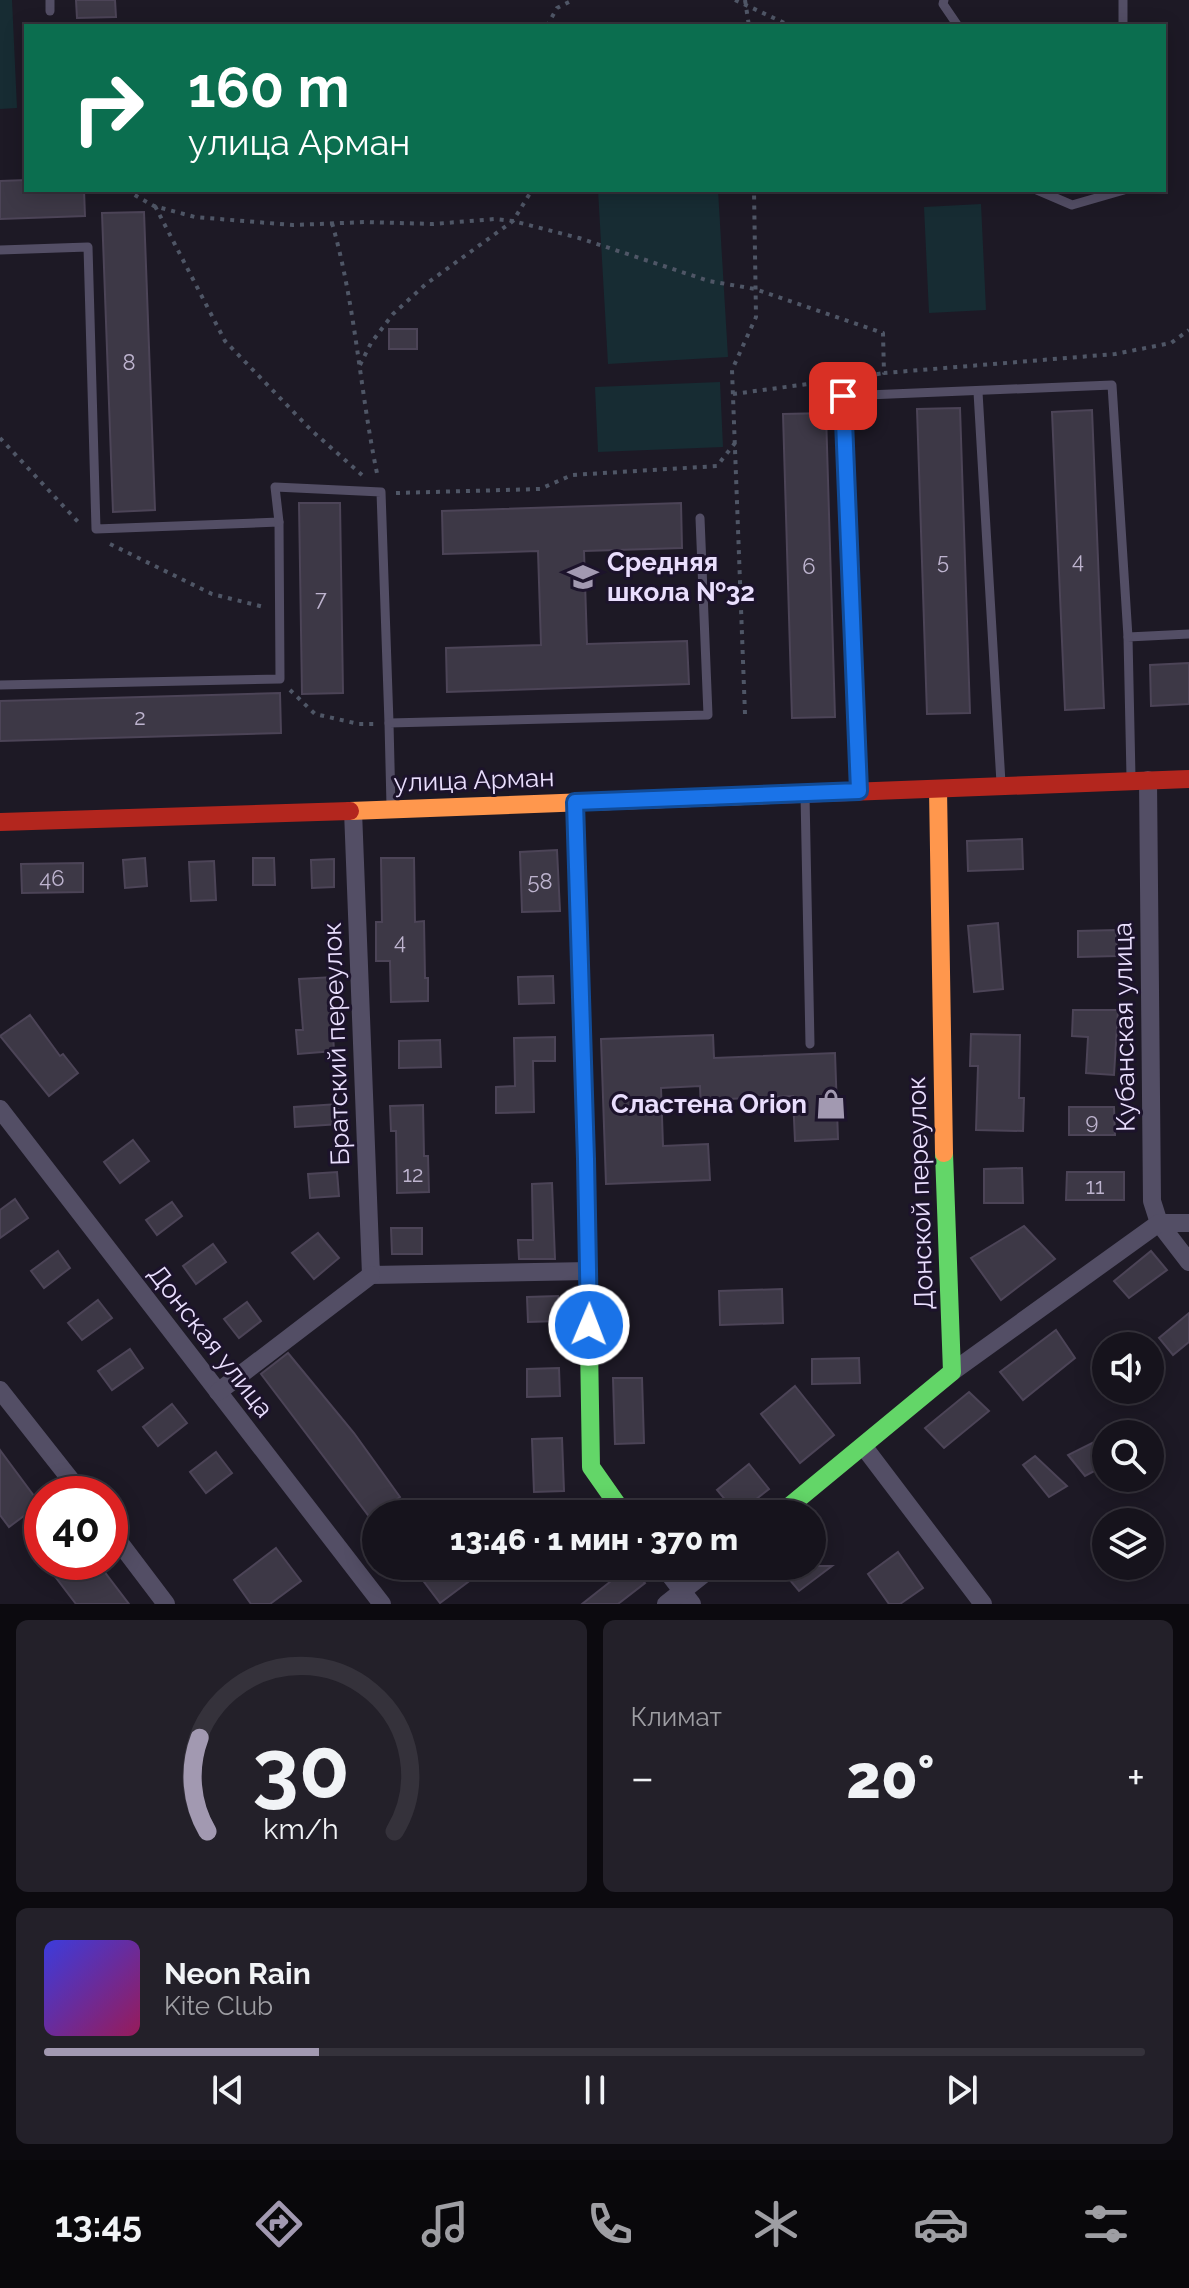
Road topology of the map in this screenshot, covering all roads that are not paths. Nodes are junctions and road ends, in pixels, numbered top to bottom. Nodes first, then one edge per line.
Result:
1 (50, 0) edge
2 (1123, 0) edge
3 (941, 1) edge
4 (50, 11) dead end
5 (957, 24) edge
6 (1123, 24) edge
7 (1042, 192) edge
8 (1117, 192) edge
9 (0, 250) edge
10 (978, 392) junction
11 (700, 518) dead end
12 (279, 522) junction
13 (1189, 634) edge
14 (1128, 637) junction
15 (0, 685) edge
16 (389, 723) junction
17 (1189, 779) edge
18 (1139, 780) junction
19 (1001, 786) junction
20 (938, 789) junction
21 (859, 791) junction
22 (805, 792) junction
23 (575, 802) junction
24 (392, 810) junction
25 (353, 811) junction
26 (0, 822) edge
27 (810, 1044) dead end
28 (0, 1109) edge
29 (1159, 1223) junction
30 (1189, 1223) edge
31 (1189, 1262) edge
32 (589, 1271) junction
33 (371, 1275) junction
34 (952, 1372) junction
35 (0, 1390) edge
36 (218, 1392) junction
37 (864, 1447) junction
38 (68, 1476) edge
39 (614, 1500) edge
40 (798, 1500) edge
41 (128, 1554) edge
42 (674, 1580) edge
43 (702, 1580) edge
44 (687, 1598) edge
45 (166, 1604) edge
46 (382, 1604) edge
47 (666, 1604) edge
48 (983, 1604) edge

1 - 4 lane
2 - 6 lane
3 - 5 lane
7 - 8 lane
9 - 12 lane
10 - 14 lane
10 - 19 lane
10 - 21 lane
11 - 16 lane
12 - 15 lane
12 - 16 lane
13 - 14 lane
14 - 18 lane
16 - 24 lane
17 - 18 street, улица Арман
18 - 19 street, улица Арман
18 - 29 street, Кубанская улица
19 - 20 street, улица Арман
20 - 21 street, улица Арман
20 - 34 street, Донской переулок
21 - 22 street, улица Арман
22 - 23 street, улица Арман
22 - 27 lane
23 - 24 street, улица Арман
23 - 32 street
24 - 25 street, улица Арман
25 - 26 street, улица Арман
25 - 33 street, Братский переулок
28 - 36 street, Донская улица
29 - 30 street
29 - 31 street, Кубанская улица
29 - 34 street
32 - 33 street
32 - 39 street
33 - 36 street
34 - 37 street
35 - 38 street
36 - 46 street, Донская улица
37 - 40 street
37 - 48 street
41 - 45 street
42 - 44 street
43 - 44 street
44 - 47 street

